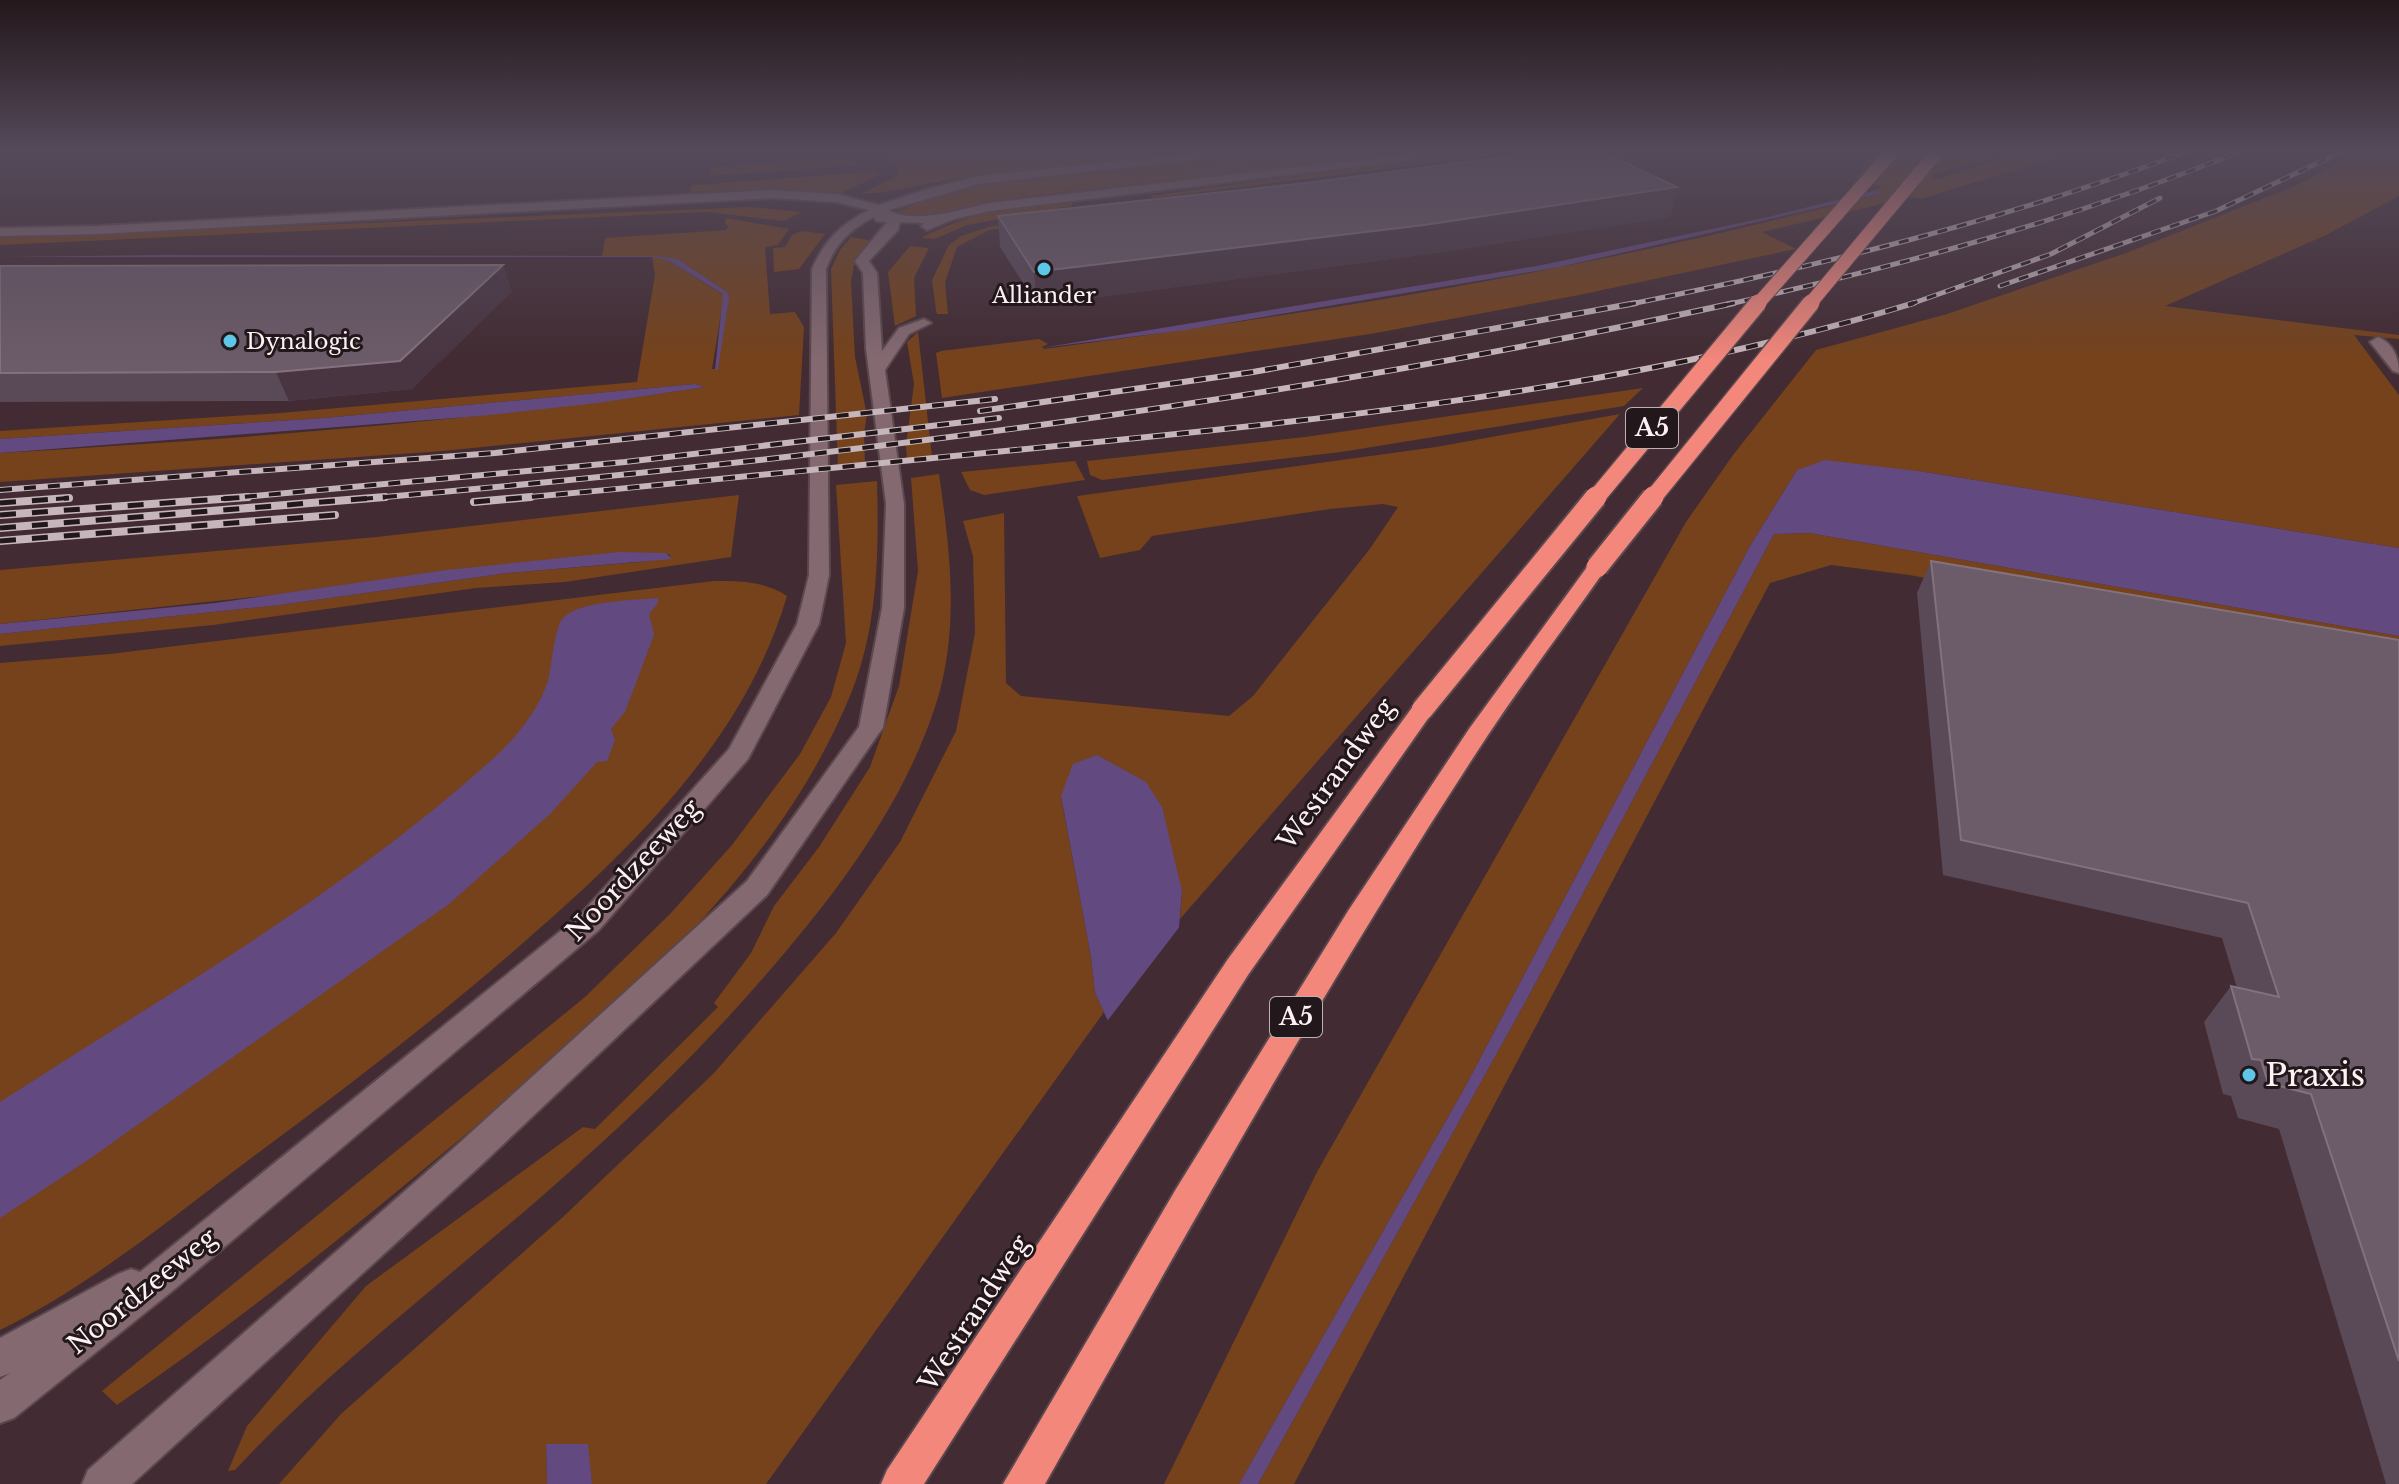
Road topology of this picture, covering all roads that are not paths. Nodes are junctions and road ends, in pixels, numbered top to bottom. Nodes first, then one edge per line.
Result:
1 (237, 222) edge
2 (275, 222) edge
3 (867, 222) edge
4 (888, 222) edge
5 (935, 222) edge
6 (1830, 222) edge
7 (1878, 222) edge
8 (0, 234) edge
9 (870, 273) junction
10 (924, 323) dead end
11 (2399, 344) edge
12 (2399, 368) edge
13 (877, 370) junction
14 (193, 1252) junction
15 (0, 1358) edge
16 (0, 1404) edge
17 (102, 1484) edge
18 (901, 1484) edge
19 (1023, 1484) edge

1 - 8 main road
2 - 8 main road
3 - 14 main road, Noordzeeweg
4 - 9 main road
5 - 9 main road
6 - 18 highway, Westrandweg / A5, bridge
7 - 19 highway, A5, bridge
9 - 13 main road
10 - 13 main road
11 - 12 main road
13 - 17 main road
14 - 15 main road
14 - 16 main road, Noordzeeweg

